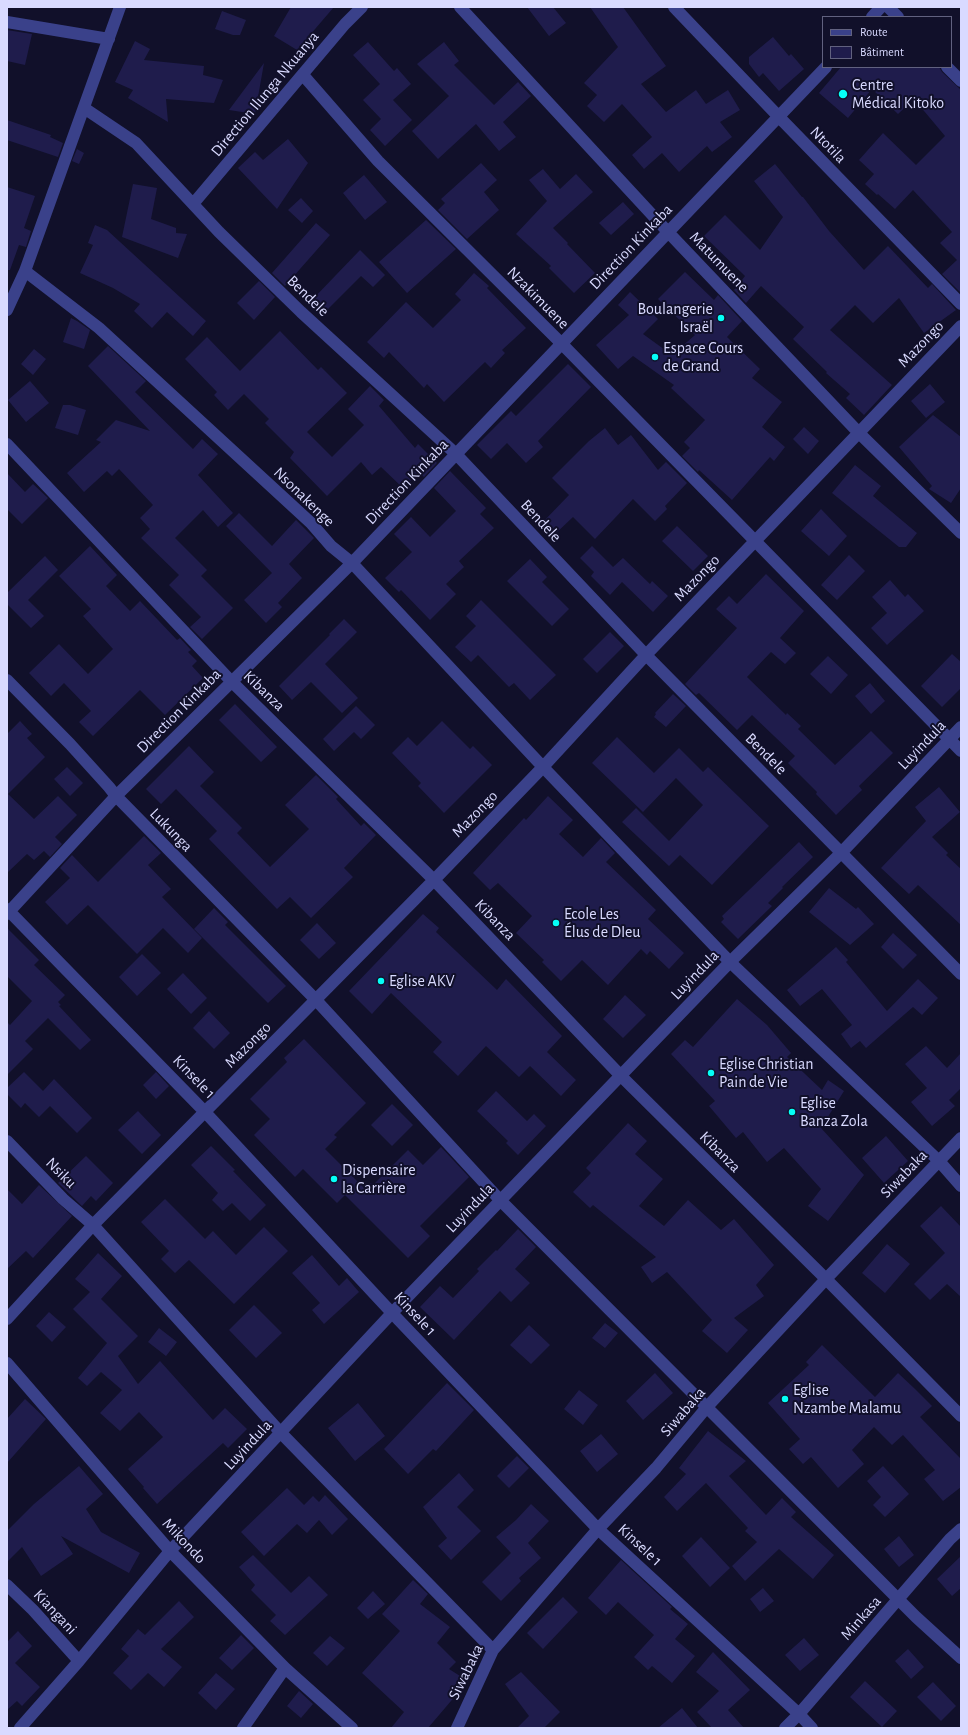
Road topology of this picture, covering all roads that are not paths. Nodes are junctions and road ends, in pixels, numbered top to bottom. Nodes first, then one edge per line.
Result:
1 (120, 7) edge
2 (362, 7) edge
3 (460, 7) edge
4 (674, 7) edge
5 (882, 7) edge
6 (888, 7) edge
7 (873, 16) edge
8 (897, 16) edge
9 (7, 22) edge
10 (109, 39) junction
11 (825, 68) edge
12 (948, 68) edge
13 (303, 75) junction
14 (961, 81) edge
15 (84, 108) junction
16 (779, 117) junction
17 (193, 204) junction
18 (668, 232) junction
19 (25, 271) junction
20 (961, 304) edge
21 (7, 310) edge
22 (961, 326) edge
23 (561, 343) junction
24 (859, 433) junction
25 (7, 444) edge
26 (456, 454) junction
27 (961, 533) edge
28 (755, 540) junction
29 (352, 564) junction
30 (646, 655) junction
31 (7, 680) edge
32 (231, 681) junction
33 (961, 727) edge
34 (950, 739) junction
35 (961, 751) edge
36 (543, 767) junction
37 (116, 796) junction
38 (841, 853) junction
39 (434, 880) junction
40 (8, 911) edge
41 (730, 962) junction
42 (961, 974) edge
43 (316, 1000) junction
44 (621, 1076) junction
45 (205, 1112) junction
46 (961, 1138) edge
47 (7, 1141) edge
48 (939, 1161) junction
49 (961, 1186) edge
50 (500, 1200) junction
51 (93, 1225) junction
52 (826, 1279) junction
53 (392, 1313) junction
54 (7, 1319) edge
55 (7, 1363) edge
56 (707, 1408) junction
57 (961, 1416) edge
58 (281, 1433) junction
59 (598, 1529) junction
60 (961, 1529) edge
61 (170, 1551) junction
62 (7, 1585) edge
63 (898, 1599) junction
64 (493, 1650) junction
65 (961, 1658) edge
66 (79, 1661) junction
67 (286, 1668) junction
68 (800, 1714) junction
69 (20, 1728) edge
70 (243, 1728) edge
71 (352, 1728) edge
72 (457, 1728) edge
73 (785, 1728) edge
74 (812, 1728) edge

1 - 10 street
2 - 13 street, Direction Ilunga Nkuanya
3 - 18 street, Matumuene
4 - 16 street, Ntotila
5 - 7 street
6 - 8 street
9 - 10 street
10 - 15 street
11 - 16 street, Direction Kinkaba
12 - 14 street
13 - 17 street, Direction Ilunga Nkuanya
13 - 23 street, Nzakimuene
15 - 17 street, Bendele
15 - 19 street
16 - 18 street, Direction Kinkaba
16 - 20 street, Ntotila
17 - 26 street, Bendele
18 - 23 street, Direction Kinkaba
18 - 24 street, Matumuene
19 - 21 street
19 - 29 street, Nsonakenge
22 - 24 street, Mazongo
23 - 26 street, Direction Kinkaba
23 - 28 street, Nzakimuene
24 - 27 street, Matumuene
24 - 28 street, Mazongo
25 - 32 street, Kibanza
26 - 29 street, Direction Kinkaba
26 - 30 street, Bendele
28 - 30 street, Mazongo
28 - 34 street, Nzakimuene
29 - 32 street, Direction Kinkaba
29 - 36 street, Nsonakenge
30 - 36 street, Mazongo
30 - 38 street, Bendele
31 - 37 street, Lukunga
32 - 37 street, Direction Kinkaba
32 - 39 street, Kibanza
33 - 34 street, Luyindula
34 - 35 street, Nzakimuene
34 - 38 street, Luyindula
36 - 39 street, Mazongo
36 - 41 street, Nsonakenge
37 - 40 street, Direction Kinkaba
37 - 43 street, Lukunga
38 - 41 street, Luyindula
38 - 42 street, Bendele
39 - 43 street, Mazongo
39 - 44 street, Kibanza
40 - 45 street, Kinsele 1
41 - 44 street, Luyindula
41 - 48 street, Nsonakenge
43 - 45 street, Mazongo
43 - 50 street, Lukunga
44 - 50 street, Luyindula
44 - 52 street, Kibanza
45 - 51 street, Mazongo
45 - 53 street, Kinsele 1
46 - 48 street, Siwabaka
47 - 51 street, Nsiku
48 - 49 street, Nsonakenge
48 - 52 street, Siwabaka
50 - 53 street, Luyindula
50 - 56 street, Lukunga
51 - 54 street, Mazongo
51 - 58 street, Nsiku
52 - 56 street, Siwabaka
52 - 57 street, Kibanza
53 - 58 street, Luyindula
53 - 59 street, Kinsele 1
55 - 61 street, Mikondo
56 - 59 street, Siwabaka
56 - 63 street, Lukunga
58 - 61 street, Luyindula
58 - 64 street, Nsiku
59 - 64 street, Siwabaka
59 - 68 street, Kinsele 1
60 - 63 street, Minkasa
61 - 66 street, Luyindula
61 - 67 street, Mikondo
62 - 66 street, Kiangani
63 - 65 street, Lukunga
63 - 68 street, Minkasa
64 - 72 street, Siwabaka
66 - 69 street, Luyindula
67 - 70 street
67 - 71 street, Mikondo
68 - 73 street, Minkasa
68 - 74 street, Kinsele 1

